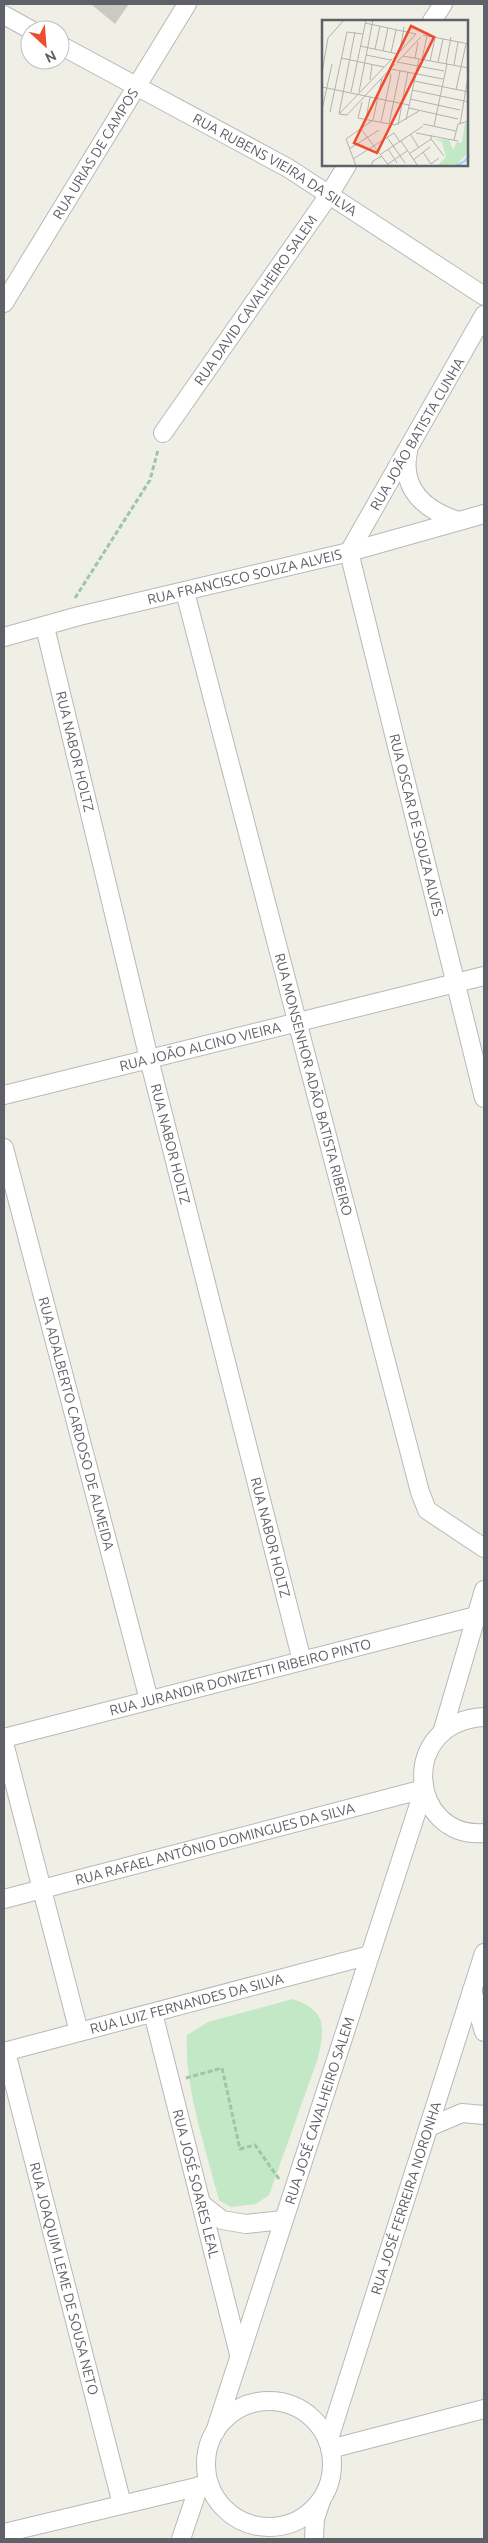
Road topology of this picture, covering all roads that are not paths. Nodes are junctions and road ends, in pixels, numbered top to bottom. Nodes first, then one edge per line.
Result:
1 (187, 4) edge
2 (443, 4) edge
3 (4, 15) edge
4 (433, 20) edge
5 (20, 24) edge
6 (70, 51) edge
7 (136, 87) junction
8 (345, 166) edge
9 (329, 194) junction
10 (484, 296) edge
11 (4, 303) edge
12 (484, 316) edge
13 (163, 433) road end
14 (410, 446) junction
15 (484, 514) edge
16 (458, 521) junction
17 (350, 552) junction
18 (186, 592) junction
19 (45, 627) junction
20 (4, 637) edge
21 (484, 976) edge
22 (455, 984) junction
23 (298, 1023) junction
24 (149, 1059) junction
25 (4, 1095) edge
26 (484, 1098) edge
27 (4, 1148) edge
28 (484, 1548) edge
29 (484, 1590) edge
30 (476, 1616) junction
31 (302, 1661) junction
32 (149, 1700) junction
33 (484, 1717) edge
34 (442, 1732) junction
35 (4, 1738) edge
36 (4, 1743) edge
37 (424, 1789) junction
38 (484, 1833) edge
39 (41, 1889) junction
40 (4, 1899) edge
41 (484, 1953) edge
42 (370, 1955) junction
43 (472, 1990) junction
44 (153, 2012) junction
45 (79, 2032) junction
46 (484, 2032) edge
47 (5, 2052) edge
48 (484, 2115) edge
49 (429, 2127) junction
50 (202, 2205) junction
51 (283, 2220) junction
52 (239, 2354) junction
53 (484, 2409) edge
54 (215, 2432) junction
55 (329, 2446) junction
56 (204, 2485) junction
57 (321, 2498) junction
58 (122, 2504) junction
59 (4, 2533) edge
60 (180, 2539) edge
61 (314, 2539) edge

1 - 7 street, RUA URIAS DE CAMPOS
2 - 4 street
3 - 5 street
6 - 7 street, RUA RUBENS VIEIRA DA SILVA
7 - 9 street, RUA RUBENS VIEIRA DA SILVA
7 - 11 street, RUA URIAS DE CAMPOS
8 - 9 street, RUA DAVID CAVALHEIRO SALEM
9 - 10 street, RUA RUBENS VIEIRA DA SILVA
9 - 13 street, RUA DAVID CAVALHEIRO SALEM
12 - 14 street, RUA JOÃO BATISTA CUNHA
14 - 16 street
14 - 17 street, RUA JOÃO BATISTA CUNHA
15 - 16 street, RUA FRANCISCO SOUZA ALVEIS
16 - 17 street, RUA FRANCISCO SOUZA ALVEIS
17 - 18 street, RUA FRANCISCO SOUZA ALVEIS
17 - 22 street, RUA OSCAR DE SOUZA ALVES
18 - 19 street, RUA FRANCISCO SOUZA ALVEIS
18 - 23 street, RUA MONSENHOR ADÃO BATISTA RIBEIRO
19 - 20 street, RUA FRANCISCO SOUZA ALVEIS
19 - 24 street, RUA NABOR HOLTZ
21 - 22 street, RUA JOÃO ALCINO VIEIRA
22 - 23 street, RUA JOÃO ALCINO VIEIRA
22 - 26 street, RUA OSCAR DE SOUZA ALVES
23 - 24 street, RUA JOÃO ALCINO VIEIRA
23 - 28 street, RUA MONSENHOR ADÃO BATISTA RIBEIRO
24 - 25 street, RUA JOÃO ALCINO VIEIRA
24 - 31 street, RUA NABOR HOLTZ
27 - 32 street, RUA ADALBERTO CARDOSO DE ALMEIDA
29 - 30 street
30 - 31 street, RUA JURANDIR DONIZETTI RIBEIRO PINTO
30 - 34 street
31 - 32 street, RUA JURANDIR DONIZETTI RIBEIRO PINTO
32 - 35 street, RUA JURANDIR DONIZETTI RIBEIRO PINTO
33 - 34 street
34 - 37 street
36 - 39 street
37 - 38 street
37 - 39 street, RUA RAFAEL ANTÔNIO DOMINGUES DA SILVA
37 - 42 street, RUA JOSÉ CAVALHEIRO SALEM
39 - 40 street, RUA RAFAEL ANTÔNIO DOMINGUES DA SILVA
39 - 45 street
41 - 43 street, RUA JOSÉ FERREIRA NORONHA
42 - 44 street, RUA LUIZ FERNANDES DA SILVA
42 - 51 street, RUA JOSÉ CAVALHEIRO SALEM
43 - 46 street
43 - 49 street, RUA JOSÉ FERREIRA NORONHA
44 - 45 street, RUA LUIZ FERNANDES DA SILVA
44 - 50 street, RUA JOSÉ SOARES LEAL
45 - 47 street, RUA LUIZ FERNANDES DA SILVA
47 - 58 street, RUA JOAQUIM LEME DE SOUSA NETO
48 - 49 street
49 - 55 street, RUA JOSÉ FERREIRA NORONHA
50 - 51 street
50 - 52 street, RUA JOSÉ SOARES LEAL
51 - 52 street, RUA JOSÉ CAVALHEIRO SALEM
52 - 54 street, RUA JOSÉ CAVALHEIRO SALEM
53 - 55 street
54 - 55 street
54 - 56 street
55 - 57 street
56 - 57 street
56 - 58 street
56 - 60 street
57 - 61 street
58 - 59 street

